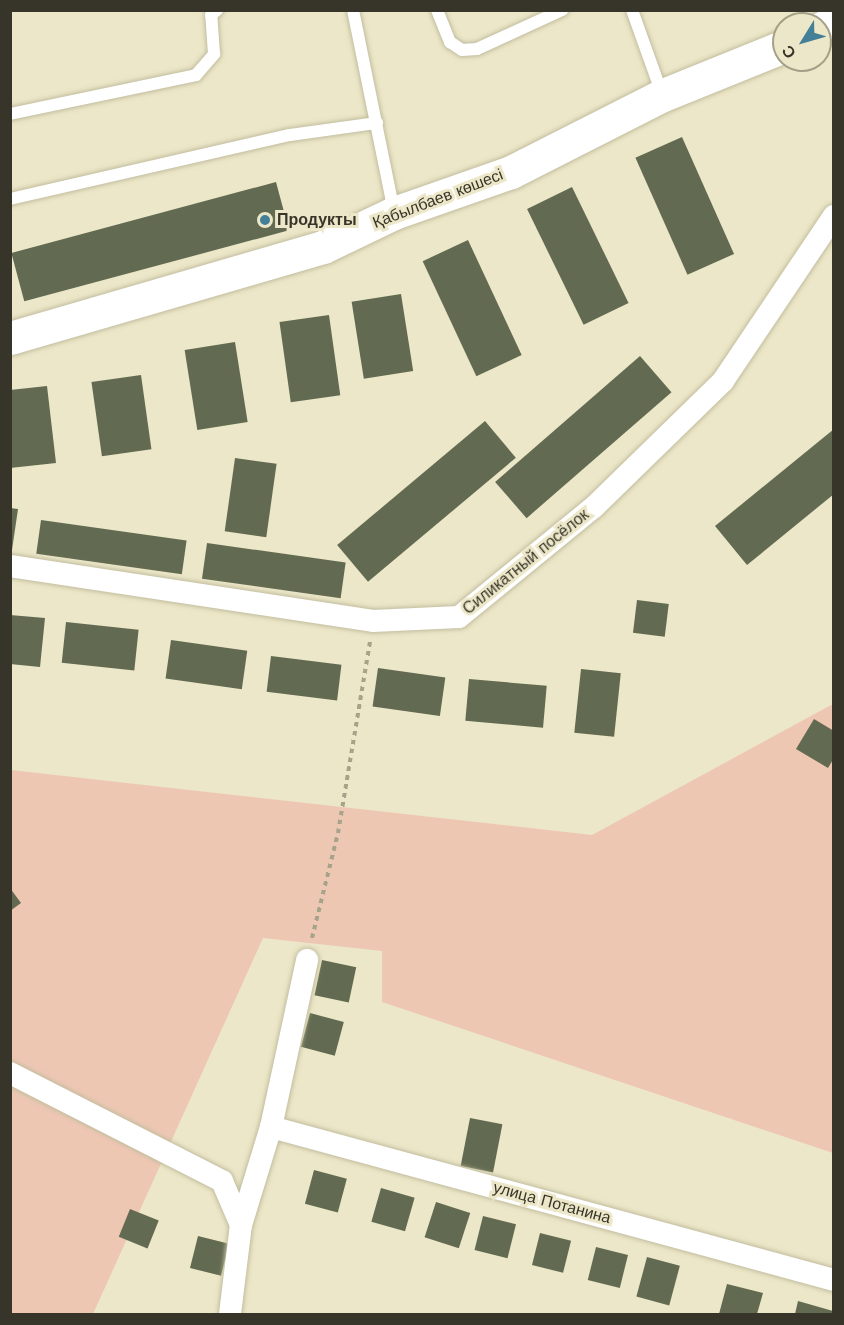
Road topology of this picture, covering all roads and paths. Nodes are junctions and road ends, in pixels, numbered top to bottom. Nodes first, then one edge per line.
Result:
1 (217, 10) edge
2 (353, 10) edge
3 (437, 10) edge
4 (562, 10) edge
5 (632, 10) edge
6 (772, 51) edge
7 (663, 95) junction
8 (10, 114) edge
9 (377, 123) junction
10 (10, 198) edge
11 (394, 213) junction
12 (834, 216) edge
13 (10, 338) edge
14 (10, 566) edge
15 (373, 621) junction
16 (307, 960) joint
17 (10, 1072) edge
18 (271, 1127) junction
19 (242, 1224) junction
20 (834, 1280) edge
21 (230, 1314) edge

1 - 8 lane
2 - 9 lane
3 - 4 lane
5 - 7 lane
6 - 7 main road, Қабылбаев көшесі
7 - 11 main road, Қабылбаев көшесі
9 - 10 lane
9 - 11 lane
11 - 13 main road, Қабылбаев көшесі
12 - 15 street, Силикатный посёлок
14 - 15 street, Силикатный посёлок
15 - 16 path
16 - 18 street
17 - 19 street
18 - 19 street
18 - 20 street, улица Потанина
19 - 21 street

